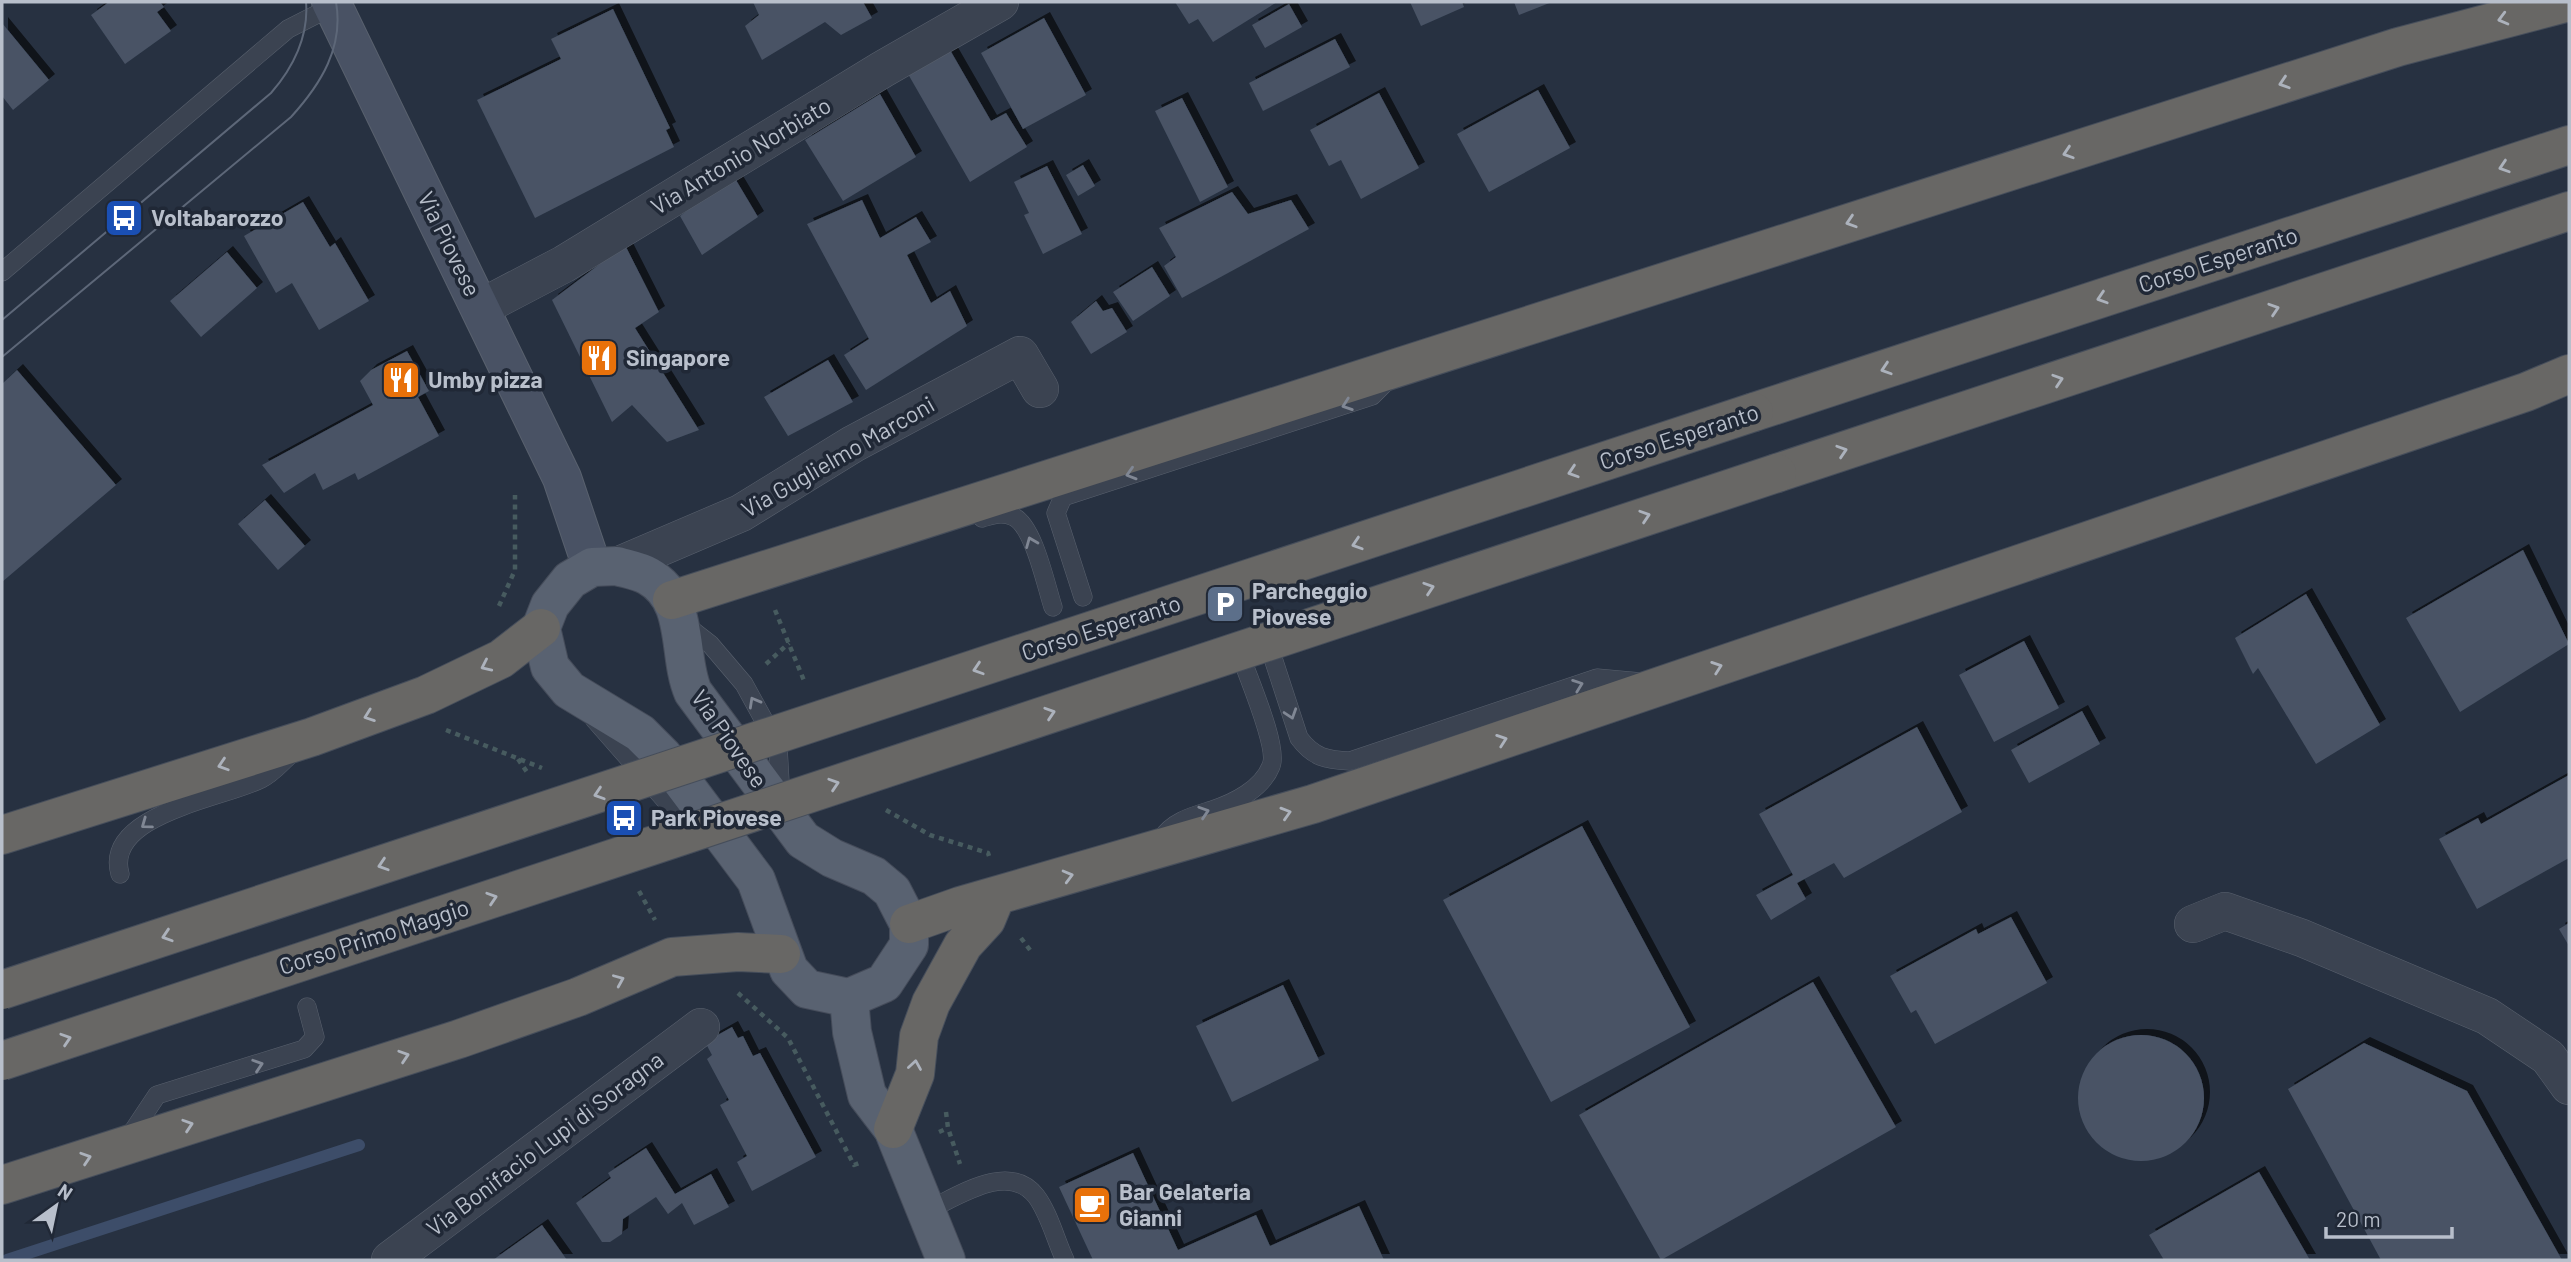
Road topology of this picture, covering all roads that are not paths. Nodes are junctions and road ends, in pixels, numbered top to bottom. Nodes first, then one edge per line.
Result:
1 (1000, 2) edge
2 (2569, 2) edge
3 (332, 4) edge
4 (2569, 145) edge
5 (2569, 211) edge
6 (2, 272) edge
7 (480, 308) junction
8 (1401, 366) junction
9 (2569, 374) edge
10 (1041, 388) dead end
11 (888, 530) junction
12 (605, 566) junction
13 (1083, 597) dead end
14 (1053, 607) dead end
15 (676, 611) junction
16 (541, 628) junction
17 (1270, 649) dead end
18 (1242, 659) dead end
19 (1666, 685) junction
20 (312, 737) junction
21 (764, 813) junction
22 (2, 835) edge
23 (1152, 853) junction
24 (120, 874) dead end
25 (996, 896) junction
26 (909, 924) junction
27 (2193, 924) dead end
28 (781, 954) junction
29 (2, 990) edge
30 (849, 998) junction
31 (307, 1007) dead end
32 (701, 1027) dead end
33 (2, 1061) edge
34 (2569, 1086) edge
35 (893, 1129) junction
36 (123, 1146) junction
37 (2, 1185) edge
38 (924, 1212) junction
39 (390, 1260) edge
40 (946, 1260) edge
41 (1065, 1260) edge

1 - 7 street, Via Antonio Norbiato
2 -> 8 highway
3 - 6 lane
3 - 7 main road, Via Piovese
4 -> 29 highway, Corso Esperanto, bridge
21 -> 5 highway, bridge
7 - 12 main road, Via Piovese
8 - 11 highway
8 -> 13 lane
19 -> 9 highway
10 - 12 street, Via Guglielmo Marconi
14 -> 11 lane
11 - 15 highway
12 - 15 main road
12 - 16 main road
15 - 21 main road, Via Piovese
16 -> 20 highway
16 - 28 main road
17 -> 19 lane
23 -> 18 lane
23 -> 19 highway
20 -> 22 highway
20 -> 24 lane
21 - 26 main road, Via Piovese
33 -> 21 highway, Corso Primo Maggio, bridge
25 -> 23 highway
25 - 26 highway
35 -> 25 highway
26 - 30 main road
27 - 34 street
28 - 30 main road
36 -> 28 highway
30 - 35 main road
36 -> 31 lane
32 - 39 street, Via Bonifacio Lupi di Soragna
35 - 38 main road
37 -> 36 highway
38 - 40 main road
38 - 41 lane

